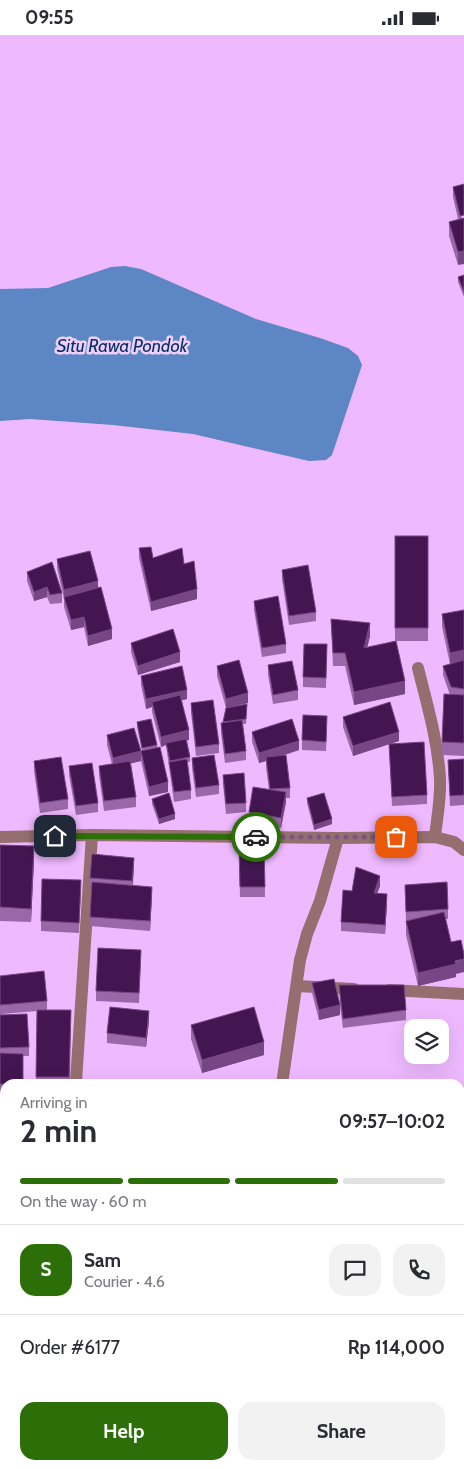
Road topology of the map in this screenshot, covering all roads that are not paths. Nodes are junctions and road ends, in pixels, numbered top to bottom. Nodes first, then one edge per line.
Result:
1 (418, 668) dead end
2 (92, 835) junction
3 (0, 837) edge
4 (434, 837) junction
5 (338, 838) junction
6 (464, 850) edge
7 (297, 986) junction
8 (464, 994) edge
9 (77, 1079) edge
10 (283, 1079) edge

1 - 4 street
2 - 3 street
2 - 5 street
2 - 9 street
4 - 5 street
4 - 6 street
5 - 7 street
7 - 8 street
7 - 10 street

